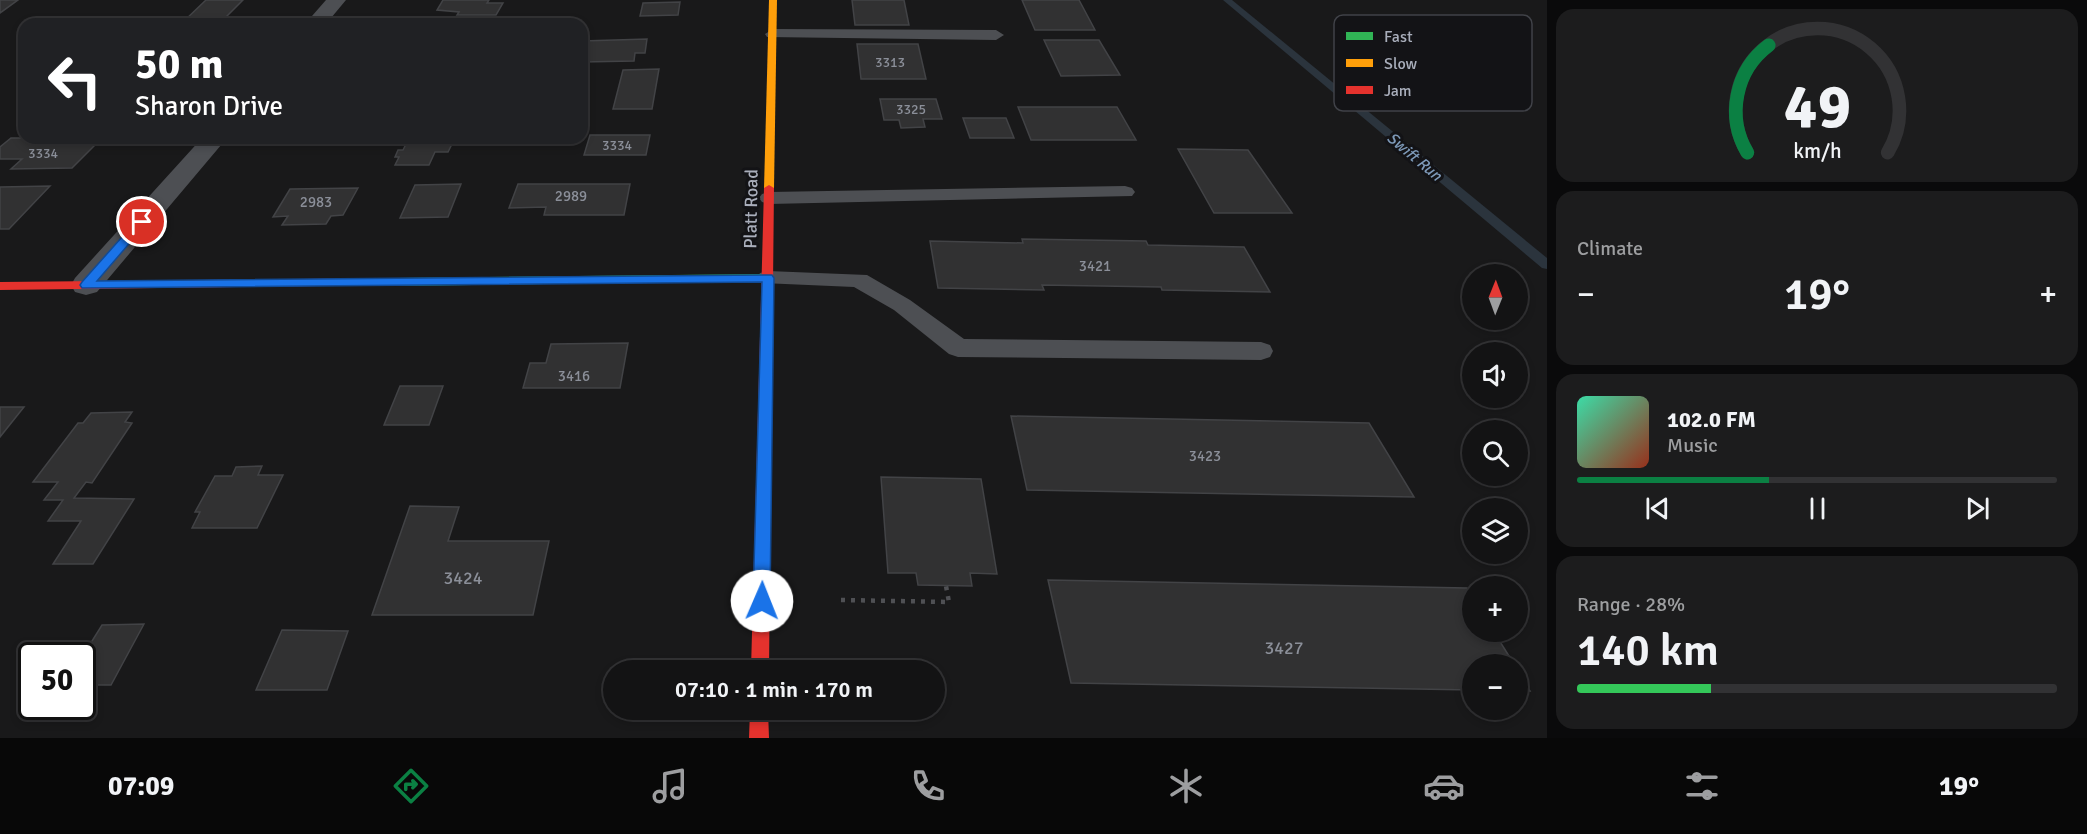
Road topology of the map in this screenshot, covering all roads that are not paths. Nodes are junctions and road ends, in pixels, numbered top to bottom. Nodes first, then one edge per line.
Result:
1 (336, 0) edge
2 (774, 0) edge
3 (320, 18) edge
4 (773, 33) junction
5 (996, 35) dead end
6 (210, 144) edge
7 (1125, 192) dead end
8 (769, 198) junction
9 (768, 278) junction
10 (86, 285) junction
11 (0, 286) edge
12 (1261, 351) dead end
13 (760, 660) edge
14 (759, 720) edge
15 (759, 738) edge

1 - 3 street
2 - 4 main road, Platt Road
4 - 5 lane
4 - 8 main road, Platt Road
6 - 10 street
7 - 8 lane
8 - 9 main road, Platt Road
9 - 10 main road
9 - 12 lane
9 - 13 main road, Platt Road
10 - 11 main road
14 - 15 main road

